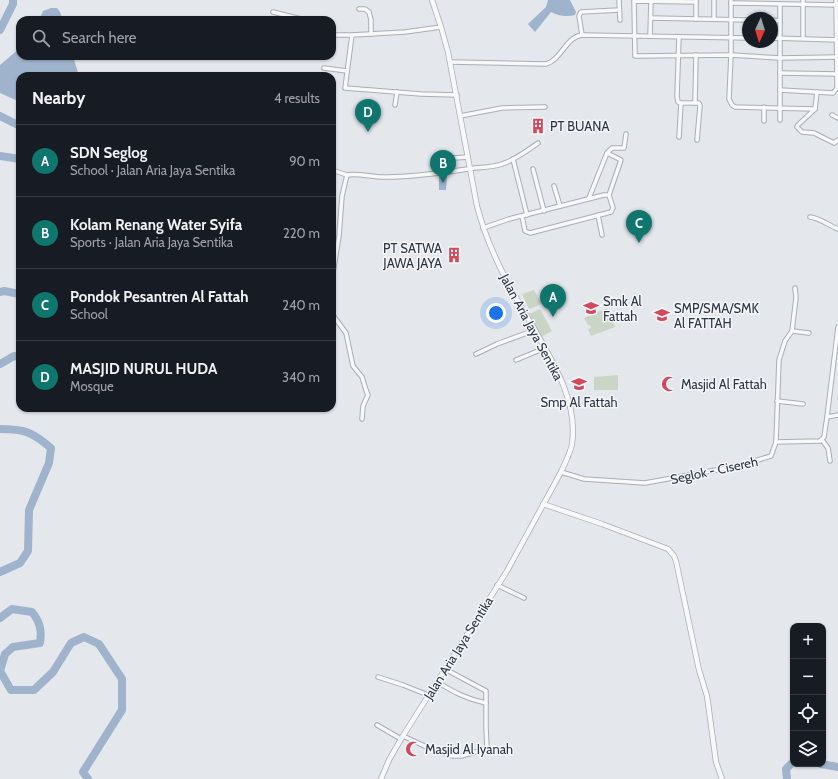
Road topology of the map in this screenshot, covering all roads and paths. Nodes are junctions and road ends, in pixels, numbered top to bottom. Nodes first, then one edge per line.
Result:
1 (432, 0) edge
2 (619, 0) edge
3 (634, 0) edge
4 (651, 0) edge
5 (714, 0) edge
6 (819, 0) edge
7 (836, 0) edge
8 (670, 1) edge
9 (696, 1) edge
10 (731, 2) edge
11 (803, 2) edge
12 (780, 4) junction
13 (819, 5) junction
14 (836, 5) junction
15 (359, 9) dead end
16 (619, 10) junction
17 (273, 12) dead end
18 (289, 16) edge
19 (651, 18) junction
20 (696, 19) junction
21 (714, 19) junction
22 (620, 20) dead end
23 (730, 20) junction
24 (742, 20) edge
25 (780, 21) joint
26 (837, 22) edge
27 (441, 27) junction
28 (371, 34) junction
29 (336, 35) edge
30 (352, 35) junction
31 (582, 36) junction
32 (634, 36) junction
33 (650, 36) junction
34 (679, 37) junction
35 (730, 37) junction
36 (742, 38) edge
37 (803, 38) junction
38 (778, 39) edge
39 (781, 39) junction
40 (837, 40) edge
41 (678, 55) junction
42 (696, 55) junction
43 (731, 55) junction
44 (838, 57) edge
45 (780, 58) junction
46 (450, 62) junction
47 (324, 68) dead end
48 (347, 71) junction
49 (780, 73) junction
50 (838, 74) edge
51 (780, 90) junction
52 (397, 92) junction
53 (817, 92) junction
54 (457, 95) junction
55 (681, 103) junction
56 (695, 103) junction
57 (395, 105) dead end
58 (545, 107) dead end
59 (764, 107) junction
60 (781, 107) junction
61 (815, 108) junction
62 (832, 115) dead end
63 (460, 116) junction
64 (838, 118) edge
65 (780, 120) dead end
66 (764, 121) dead end
67 (626, 134) dead end
68 (679, 137) dead end
69 (697, 140) dead end
70 (838, 140) edge
71 (538, 143) dead end
72 (607, 153) junction
73 (468, 157) junction
74 (441, 159) dead end
75 (513, 159) junction
76 (470, 168) junction
77 (533, 169) dead end
78 (336, 172) edge
79 (347, 176) junction
80 (554, 186) dead end
81 (609, 195) junction
82 (589, 198) junction
83 (560, 206) junction
84 (544, 211) junction
85 (527, 215) junction
86 (598, 215) junction
87 (522, 216) junction
88 (810, 217) dead end
89 (483, 228) junction
90 (838, 229) edge
91 (602, 235) dead end
92 (336, 255) edge
93 (795, 288) dead end
94 (336, 319) edge
95 (535, 330) junction
96 (838, 330) edge
97 (792, 331) junction
98 (809, 333) dead end
99 (545, 348) junction
100 (476, 354) dead end
101 (516, 360) dead end
102 (832, 381) junction
103 (838, 382) edge
104 (777, 401) junction
105 (803, 404) dead end
106 (838, 415) edge
107 (827, 417) junction
108 (362, 420) dead end
109 (822, 440) junction
110 (776, 442) junction
111 (830, 461) dead end
112 (561, 472) junction
113 (543, 504) junction
114 (497, 585) junction
115 (524, 598) dead end
116 (444, 669) junction
117 (378, 677) dead end
118 (437, 682) junction
119 (428, 695) junction
120 (486, 703) junction
121 (377, 725) dead end
122 (402, 737) junction
123 (381, 779) edge
124 (722, 779) edge

1 - 27 street, Jalan Aria Jaya Sentika
2 - 16 street
3 - 4 street
3 - 32 street
4 - 8 street
4 - 19 street
5 - 21 street
6 - 13 street
7 - 14 street
8 - 9 street
9 - 20 street
10 - 12 street
10 - 23 street
11 - 12 street
11 - 13 street
11 - 37 street
12 - 25 street
13 - 14 street
14 - 26 street
15 - 28 street
16 - 22 street
16 - 31 street
17 - 18 street
19 - 20 street
19 - 33 street
20 - 21 street
21 - 23 street
23 - 24 street
23 - 35 street
25 - 39 street
26 - 40 street
27 - 28 street
27 - 46 street, Jalan Aria Jaya Sentika
28 - 30 street
29 - 30 street
30 - 48 street
31 - 32 street
31 - 46 street
32 - 33 street
32 - 41 street
33 - 34 street
34 - 35 street
34 - 41 street
35 - 36 street
35 - 43 street
37 - 39 street
37 - 40 street
38 - 39 street
39 - 45 street
40 - 44 street
41 - 42 street
41 - 55 street
42 - 43 street
42 - 56 street
43 - 45 street
43 - 59 street
44 - 45 street
44 - 50 street
45 - 49 street
46 - 54 street, Jalan Aria Jaya Sentika
47 - 48 street
48 - 52 street
49 - 50 street
49 - 51 street
50 - 53 street
51 - 53 street
51 - 60 street
52 - 54 street
52 - 57 street
53 - 61 street
54 - 63 street, Jalan Aria Jaya Sentika
55 - 56 street
55 - 68 street
56 - 69 street
58 - 63 street
59 - 60 street
59 - 66 street
60 - 61 street
60 - 65 street
61 - 70 street
62 - 64 street
63 - 73 street, Jalan Aria Jaya Sentika
67 - 72 street
71 - 75 street
72 - 81 street
72 - 82 street
73 - 74 street
73 - 76 street, Jalan Aria Jaya Sentika
75 - 76 street
75 - 85 street
76 - 79 street
76 - 89 street, Jalan Aria Jaya Sentika
77 - 84 street
78 - 79 street
79 - 92 street
80 - 83 street
81 - 82 street
81 - 86 street
82 - 83 street
83 - 84 street
84 - 85 street
85 - 87 street
86 - 87 street
86 - 91 street
87 - 89 street
88 - 90 street
89 - 95 street, Jalan Aria Jaya Sentika
93 - 97 street
94 - 108 street
95 - 99 street, Jalan Aria Jaya Sentika
95 - 100 street
96 - 102 street
97 - 98 street
97 - 104 street
99 - 101 street
99 - 112 street, Jalan Aria Jaya Sentika
102 - 103 street
102 - 107 street
104 - 105 street
104 - 110 street
106 - 107 street
107 - 109 street
109 - 110 street
109 - 111 street
110 - 112 street, Seglok - Cisereh
112 - 113 street, Jalan Aria Jaya Sentika
113 - 114 street, Jalan Aria Jaya Sentika
113 - 124 street
114 - 115 street
114 - 116 street, Jalan Aria Jaya Sentika
116 - 118 street, Jalan Aria Jaya Sentika
116 - 120 street
117 - 119 street
118 - 119 street, Jalan Aria Jaya Sentika
118 - 120 street
119 - 122 street, Jalan Aria Jaya Sentika
120 - 122 street
121 - 122 street
122 - 123 street, Jalan Aria Jaya Sentika

